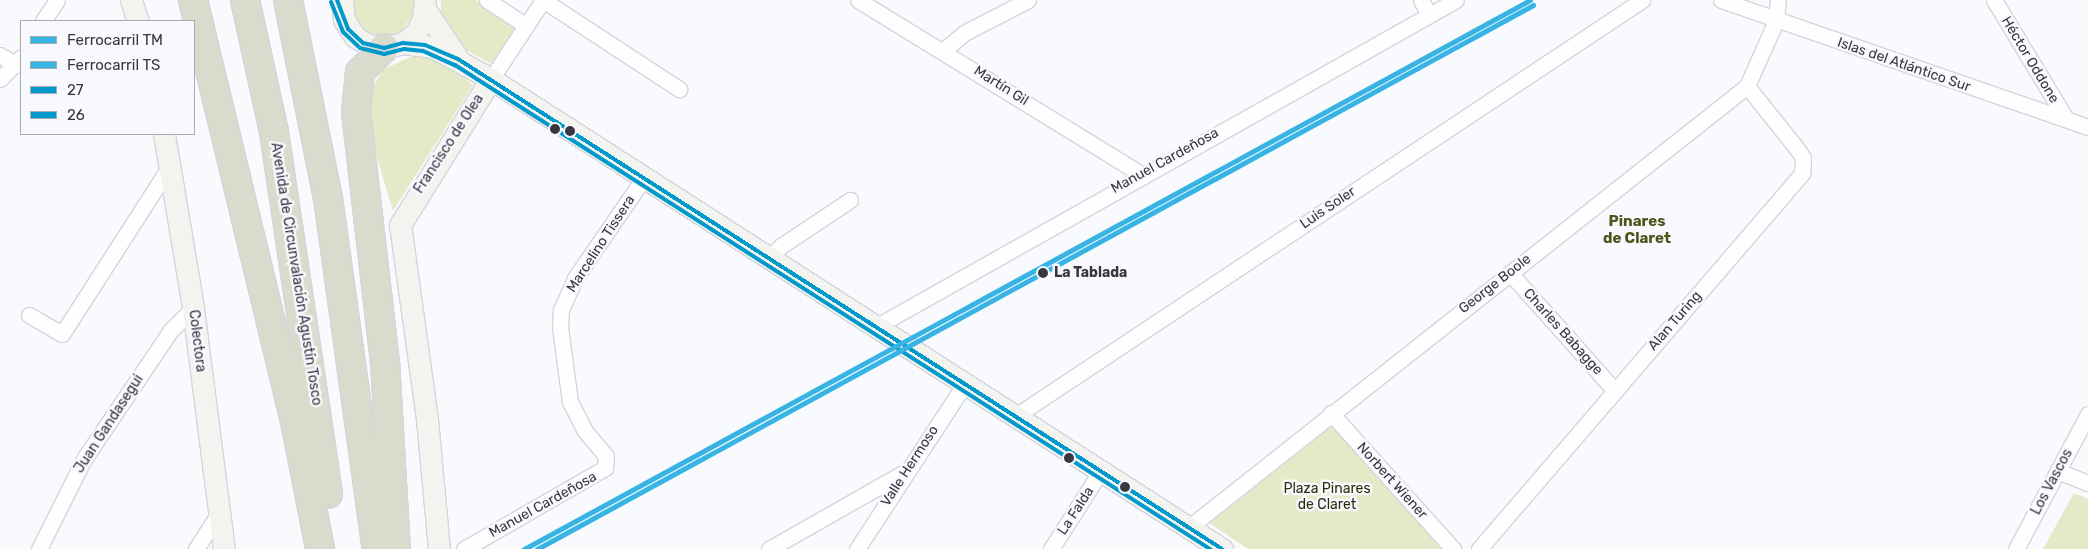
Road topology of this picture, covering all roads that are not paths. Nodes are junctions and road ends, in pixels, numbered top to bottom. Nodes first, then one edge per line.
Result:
1 (57, 0) edge
2 (131, 0) edge
3 (193, 0) edge
4 (245, 0) edge
5 (288, 0) edge
6 (487, 0) edge
7 (543, 0) edge
8 (858, 0) edge
9 (1028, 0) edge
10 (1420, 0) edge
11 (1456, 0) edge
12 (1642, 0) edge
13 (1721, 0) edge
14 (1778, 0) edge
15 (1994, 0) edge
16 (341, 3) edge
17 (425, 4) edge
18 (1429, 15) junction
19 (44, 20) edge
20 (138, 20) edge
21 (1776, 21) junction
22 (525, 25) junction
23 (393, 46) junction
24 (944, 50) junction
25 (0, 54) edge
26 (458, 59) junction
27 (19, 61) edge
28 (491, 78) junction
29 (0, 79) edge
30 (1747, 86) junction
31 (679, 89) dead end
32 (2066, 119) junction
33 (2088, 126) edge
34 (164, 135) edge
35 (170, 166) junction
36 (1142, 174) junction
37 (645, 176) junction
38 (850, 200) dead end
39 (770, 257) junction
40 (1510, 272) junction
41 (193, 308) junction
42 (29, 315) dead end
43 (877, 326) junction
44 (964, 385) junction
45 (1615, 390) junction
46 (1331, 413) junction
47 (2088, 414) edge
48 (1014, 417) junction
49 (603, 451) joint
50 (2058, 471) junction
51 (1100, 472) junction
52 (904, 473) junction
53 (2088, 484) edge
54 (219, 513) junction
55 (1188, 528) junction
56 (40, 549) edge
57 (196, 549) edge
58 (224, 549) edge
59 (320, 549) edge
60 (336, 549) edge
61 (377, 549) edge
62 (396, 549) edge
63 (439, 549) edge
64 (464, 549) edge
65 (769, 549) edge
66 (857, 549) edge
67 (1051, 549) edge
68 (1222, 549) edge
69 (1453, 549) edge
70 (1479, 549) edge
71 (2016, 549) edge

1 - 19 street
2 - 20 main road
3 - 59 highway
4 - 60 highway, Avenida de Circunvalación Agustín Tosco
5 - 61 highway
6 - 22 street
7 - 22 street, Francisco de Olea
7 - 31 street
8 - 24 street, Martín Gil
9 - 24 street
10 - 18 street
11 - 18 street, Manuel Cardeñosa
12 - 48 street, Luis Soler
13 - 21 street, Islas del Atlántico Sur
14 - 21 street, George Boole
15 - 32 street, Héctor Oddone
16 - 23 main road
17 - 23 main road
17 - 26 main road
18 - 36 street, Manuel Cardeñosa
21 - 30 street, George Boole
21 - 32 street, Islas del Atlántico Sur
22 - 28 street, Francisco de Olea
23 - 26 main road
23 - 62 highway
24 - 36 street, Martín Gil
25 - 27 street
26 - 28 main road
27 - 29 street
28 - 37 main road
28 - 63 main road, Francisco de Olea
30 - 40 street, George Boole
30 - 45 street, Alan Turing
32 - 33 street, Islas del Atlántico Sur
34 - 35 main road, Colectora
35 - 41 main road, Colectora
35 - 42 street
36 - 43 street, Manuel Cardeñosa
37 - 39 main road
37 - 49 street, Marcelino Tissera
38 - 39 street
39 - 43 main road
40 - 45 street, Charles Babagge
40 - 46 street, George Boole
41 - 54 main road, Colectora
41 - 56 street, Juan Gandasegui
43 - 44 main road
44 - 48 main road
44 - 52 street, Valle Hermoso
45 - 70 street, Alan Turing
46 - 55 street, George Boole
46 - 69 street, Norbert Wiener
47 - 50 street, Los Vascos
48 - 51 main road
49 - 64 street, Manuel Cardeñosa
50 - 53 street
50 - 71 street, Los Vascos
51 - 55 main road
51 - 67 street, La Falda
52 - 65 street
52 - 66 street, Valle Hermoso
54 - 57 street
54 - 58 main road, Colectora
55 - 68 main road

